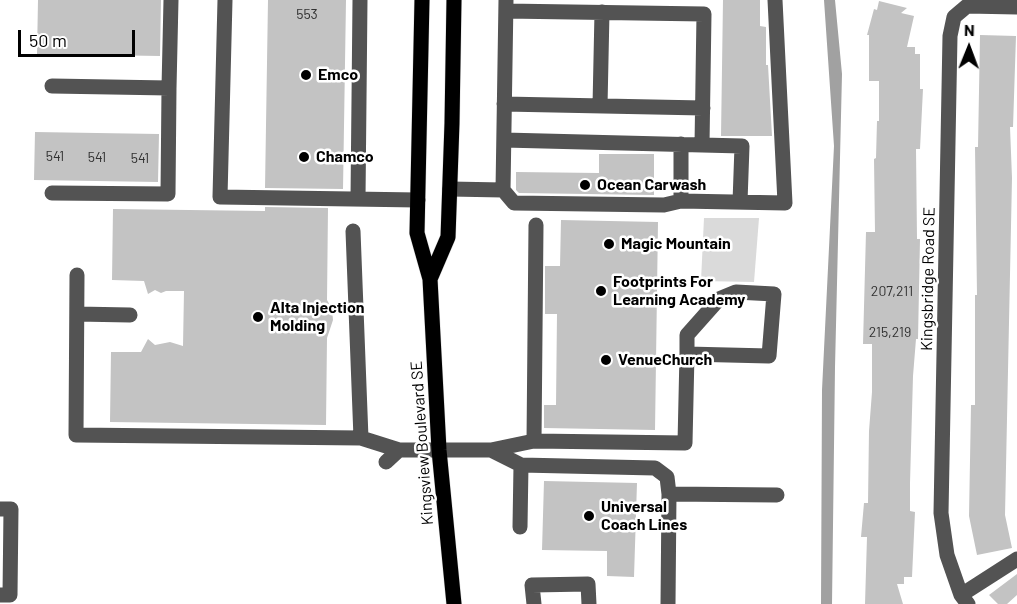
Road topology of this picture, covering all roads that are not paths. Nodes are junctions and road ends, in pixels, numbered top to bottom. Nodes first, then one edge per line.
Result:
1 (171, 0) edge
2 (225, 0) edge
3 (360, 0) edge
4 (422, 0) edge
5 (454, 0) edge
6 (775, 0) edge
7 (506, 5) edge
8 (1017, 7) edge
9 (602, 12) junction
10 (52, 86) dead end
11 (169, 88) junction
12 (504, 104) junction
13 (600, 106) junction
14 (703, 108) junction
15 (504, 140) junction
16 (681, 144) junction
17 (702, 145) junction
18 (450, 189) junction
19 (503, 190) junction
20 (52, 193) dead end
21 (358, 199) junction
22 (418, 200) junction
23 (681, 201) junction
24 (740, 202) junction
25 (536, 225) dead end
26 (353, 231) dead end
27 (77, 275) dead end
28 (430, 279) junction
29 (77, 314) junction
30 (130, 315) dead end
31 (687, 354) junction
32 (361, 438) junction
33 (534, 441) junction
34 (399, 450) junction
35 (439, 450) junction
36 (491, 450) junction
37 (387, 462) dead end
38 (521, 465) junction
39 (669, 494) junction
40 (777, 495) dead end
41 (0, 509) edge
42 (520, 527) dead end
43 (1017, 559) edge
44 (0, 595) edge
45 (965, 600) edge
46 (454, 604) edge
47 (534, 604) edge
48 (589, 604) edge
49 (668, 604) edge

1 - 11 street
2 - 21 street
3 - 21 street
4 - 22 main road, Kingsview Boulevard SE
5 - 18 main road, Kingsview Boulevard SE
6 - 24 street
7 - 9 street
7 - 12 street
8 - 45 street, Kingsbridge Road SE
9 - 13 street
9 - 14 street
10 - 11 street
11 - 20 street
12 - 13 street
12 - 15 street
13 - 14 street
14 - 17 street
15 - 16 street
15 - 19 street
16 - 17 street
16 - 23 street
17 - 24 street
18 - 19 street
18 - 28 main road, Kingsview Boulevard SE
19 - 23 street
21 - 22 street
22 - 28 main road, Kingsview Boulevard SE
23 - 24 street
25 - 33 street
26 - 32 street
27 - 29 street
28 - 35 main road, Kingsview Boulevard SE
29 - 30 street
29 - 32 street
31 - 31 street
31 - 33 street
32 - 34 street
33 - 36 street
34 - 35 street
34 - 37 street
35 - 36 street
35 - 46 main road, Kingsview Boulevard SE
36 - 38 street
38 - 39 street
38 - 42 street
39 - 40 street
39 - 49 street
41 - 44 street
43 - 45 street
47 - 48 street

